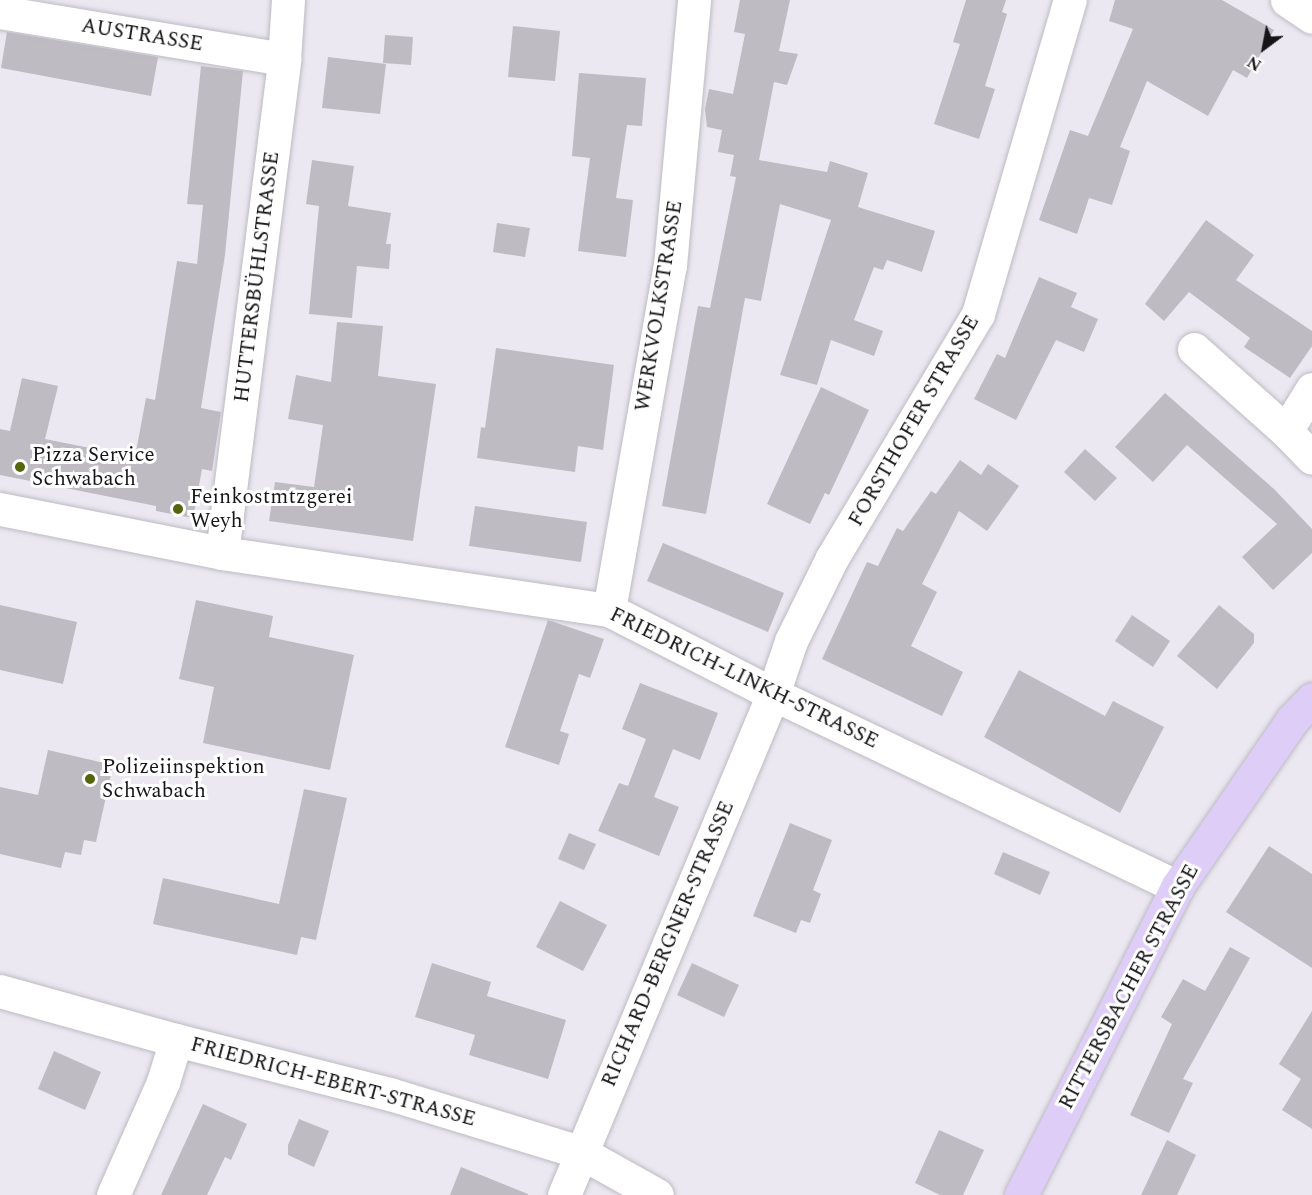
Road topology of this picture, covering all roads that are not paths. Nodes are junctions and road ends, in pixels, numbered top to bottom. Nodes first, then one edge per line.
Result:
1 (288, 0) edge
2 (694, 0) edge
3 (1070, 0) edge
4 (1287, 0) edge
5 (0, 12) edge
6 (1312, 17) edge
7 (284, 58) junction
8 (1194, 348) dead end
9 (1312, 388) edge
10 (1286, 431) junction
11 (1312, 458) edge
12 (0, 509) edge
13 (222, 553) junction
14 (609, 610) junction
15 (773, 694) junction
16 (1312, 699) edge
17 (1177, 887) junction
18 (0, 991) edge
19 (176, 1040) junction
20 (580, 1152) junction
21 (113, 1195) edge
22 (564, 1195) edge
23 (657, 1195) edge
24 (1021, 1195) edge

1 - 7 street, HUTTERSBÜHLSTRASSE
2 - 14 street, WERKVOLKSTRASSE
3 - 15 street, FORSTHOFER STRASSE
4 - 6 street
5 - 7 street, AUSTRASSE
7 - 13 street, HUTTERSBÜHLSTRASSE
8 - 10 street
9 - 10 street
10 - 11 street
12 - 13 street, FRIEDRICH-LINKH-STRASSE
13 - 14 street, FRIEDRICH-LINKH-STRASSE
14 - 15 street, FRIEDRICH-LINKH-STRASSE
15 - 17 street, FRIEDRICH-LINKH-STRASSE
15 - 20 street, RICHARD-BERGNER-STRASSE
16 - 17 main road, RITTERSBACHER STRASSE
17 - 24 main road, RITTERSBACHER STRASSE
18 - 19 street, FRIEDRICH-EBERT-STRASSE
19 - 20 street, FRIEDRICH-EBERT-STRASSE
19 - 21 street
20 - 22 street, RICHARD-BERGNER-STRASSE
20 - 23 street, FRIEDRICH-EBERT-STRASSE

